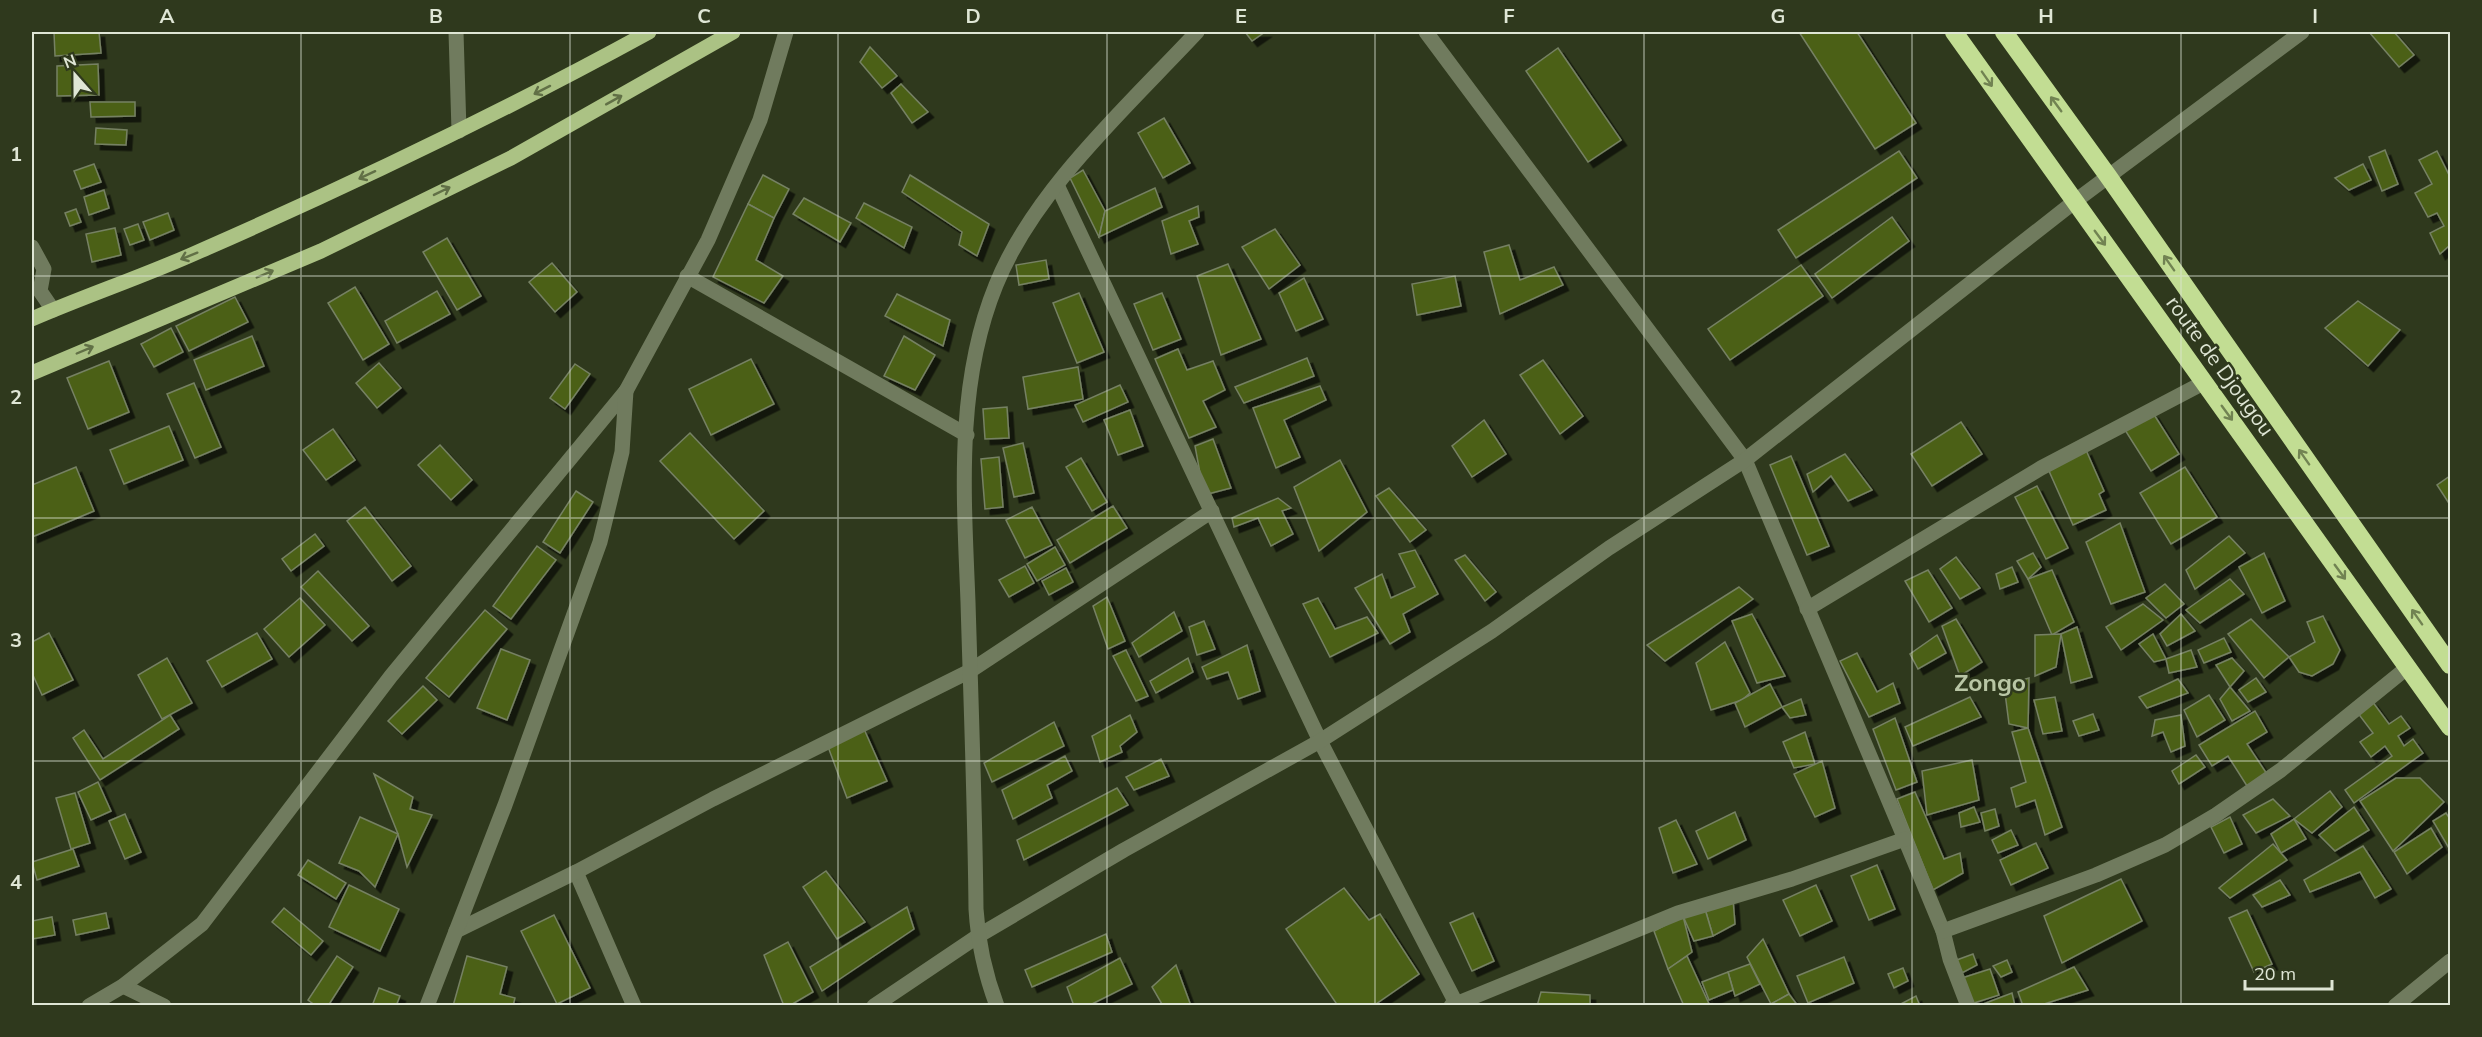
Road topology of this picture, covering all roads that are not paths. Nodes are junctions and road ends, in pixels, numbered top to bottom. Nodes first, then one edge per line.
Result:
1 (456, 32) edge
2 (649, 32) edge
3 (733, 32) edge
4 (786, 32) edge
5 (1197, 32) edge
6 (1426, 32) edge
7 (1953, 32) edge
8 (2004, 32) edge
9 (2302, 32) edge
10 (459, 131) junction
11 (2108, 176) junction
12 (1057, 185) junction
13 (2074, 202) junction
14 (32, 247) edge
15 (687, 276) junction
16 (53, 310) junction
17 (32, 319) edge
18 (32, 373) edge
19 (2205, 382) junction
20 (626, 391) junction
21 (967, 435) junction
22 (1745, 460) junction
23 (1212, 511) junction
24 (1807, 609) junction
25 (2451, 664) edge
26 (2408, 667) junction
27 (970, 671) junction
28 (2451, 727) edge
29 (1320, 741) junction
30 (1905, 839) junction
31 (576, 872) junction
32 (456, 931) junction
33 (1943, 931) junction
34 (978, 936) junction
35 (2451, 961) edge
36 (123, 986) junction
37 (1454, 1004) edge
38 (89, 1005) edge
39 (164, 1005) edge
40 (427, 1005) edge
41 (634, 1005) edge
42 (874, 1005) edge
43 (997, 1005) edge
44 (1968, 1005) edge
45 (2395, 1005) edge

1 - 10 street
2 -> 10 main road
18 -> 3 main road
4 - 15 street
5 - 12 street
6 - 22 street
7 -> 13 highway, route de Djougou
11 -> 8 highway, route de Djougou
9 - 11 street
10 -> 16 main road
11 - 13 street
25 -> 11 highway, route de Djougou
12 - 21 street
12 - 23 street
13 -> 19 highway, route de Djougou
13 - 22 street
14 - 16 street
15 - 20 street
15 - 21 street
16 - 17 main road
19 - 24 street
19 -> 26 highway, route de Djougou
20 - 32 street
20 - 36 street
21 - 27 street
22 - 24 street
22 - 29 street
23 - 27 street
23 - 29 street
24 - 30 street
26 - 28 highway, route de Djougou
26 - 33 street
27 - 31 street
27 - 34 street
29 - 34 street
29 - 37 street
30 - 33 street
30 - 37 street
31 - 32 street
31 - 41 street
32 - 40 street
33 - 44 street
34 - 42 street
34 - 43 street
35 - 45 street
36 - 38 street
36 - 39 street

